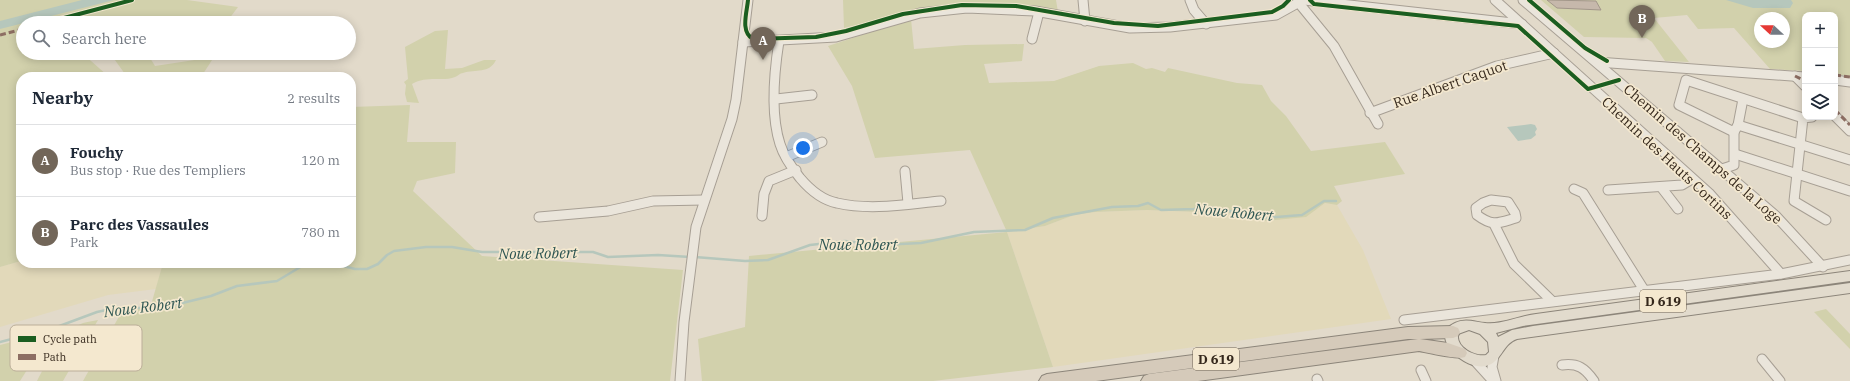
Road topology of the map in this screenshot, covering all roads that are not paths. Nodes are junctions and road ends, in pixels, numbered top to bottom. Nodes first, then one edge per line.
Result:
1 (748, 0) edge
2 (1083, 0) edge
3 (1190, 0) edge
4 (1301, 0) edge
5 (1495, 0) edge
6 (1523, 0) edge
7 (1039, 12) junction
8 (1085, 21) junction
9 (1206, 24) junction
10 (1522, 24) junction
11 (1032, 40) dead end
12 (779, 41) junction
13 (743, 42) junction
14 (1554, 53) junction
15 (1596, 62) junction
16 (1795, 76) junction
17 (1802, 77) edge
18 (1838, 80) edge
19 (1850, 82) edge
20 (1803, 84) edge
21 (812, 95) dead end
22 (1743, 98) junction
23 (776, 99) junction
24 (1370, 113) junction
25 (1802, 116) edge
26 (1838, 119) edge
27 (1806, 120) edge
28 (1378, 124) dead end
29 (1736, 128) junction
30 (1850, 132) edge
31 (822, 142) dead end
32 (1801, 144) junction
33 (1735, 154) junction
34 (786, 157) junction
35 (1850, 160) edge
36 (1722, 169) junction
37 (796, 170) junction
38 (905, 171) dead end
39 (1796, 173) junction
40 (1692, 179) junction
41 (1661, 187) junction
42 (1574, 189) dead end
43 (1608, 190) dead end
44 (1850, 191) edge
45 (704, 200) junction
46 (941, 201) dead end
47 (908, 203) junction
48 (1678, 209) dead end
49 (762, 216) dead end
50 (539, 217) dead end
51 (1826, 220) dead end
52 (1494, 224) dead end
53 (1850, 260) edge
54 (1823, 266) junction
55 (1780, 274) junction
56 (1850, 276) edge
57 (1850, 288) edge
58 (1644, 290) junction
59 (1552, 301) junction
60 (1404, 320) dead end
61 (1477, 327) junction
62 (1452, 332) junction
63 (1496, 352) junction
64 (1460, 353) junction
65 (1474, 360) junction
66 (1762, 360) dead end
67 (1562, 365) dead end
68 (1420, 370) dead end
69 (680, 381) edge
70 (1047, 381) edge
71 (1149, 381) edge
72 (1426, 381) edge
73 (1495, 381) edge
74 (1594, 381) edge
75 (1780, 381) edge

1 - 13 street
2 - 8 street
3 - 9 street
4 - 9 street
4 - 10 street
4 - 24 street
5 - 10 street, Chemin des Hauts Cortins
6 - 15 street, Chemin des Champs de la Loge
7 - 8 street
7 - 11 street
7 - 12 street
8 - 9 street
10 - 14 street, Chemin des Hauts Cortins
12 - 13 street
12 - 23 street
13 - 45 street
14 - 24 street, Rue Albert Caquot
14 - 40 street, Chemin des Hauts Cortins
15 - 16 street
15 - 36 street, Chemin des Champs de la Loge
16 - 17 street
16 - 20 street
18 - 19 street
21 - 23 street
22 - 25 street
22 - 29 street
22 - 29 street
23 - 34 street
24 - 28 street
26 - 30 street
27 - 32 street
29 - 32 street
29 - 33 street
31 - 34 street
32 - 35 street
32 - 39 street
33 - 36 street
33 - 39 street
34 - 37 street
36 - 54 street, Chemin des Champs de la Loge
37 - 47 street
37 - 49 street
38 - 47 street
39 - 44 street
39 - 51 street
40 - 41 street
40 - 55 street, Chemin des Hauts Cortins
41 - 43 street
41 - 48 street
42 - 58 street
45 - 50 street
45 - 69 street
46 - 47 street
52 - 59 street
53 - 54 street
54 - 55 street
55 - 58 street
56 - 61 main road, D 619
57 - 63 main road, D 619
58 - 59 street
59 - 60 street
61 - 62 main road
61 - 63 main road
62 - 64 main road
62 - 70 highway, D 619
63 - 65 main road
63 - 73 street
64 - 65 main road
64 - 71 highway, D 619
65 - 73 street
66 - 75 street
67 - 74 street
68 - 72 street

